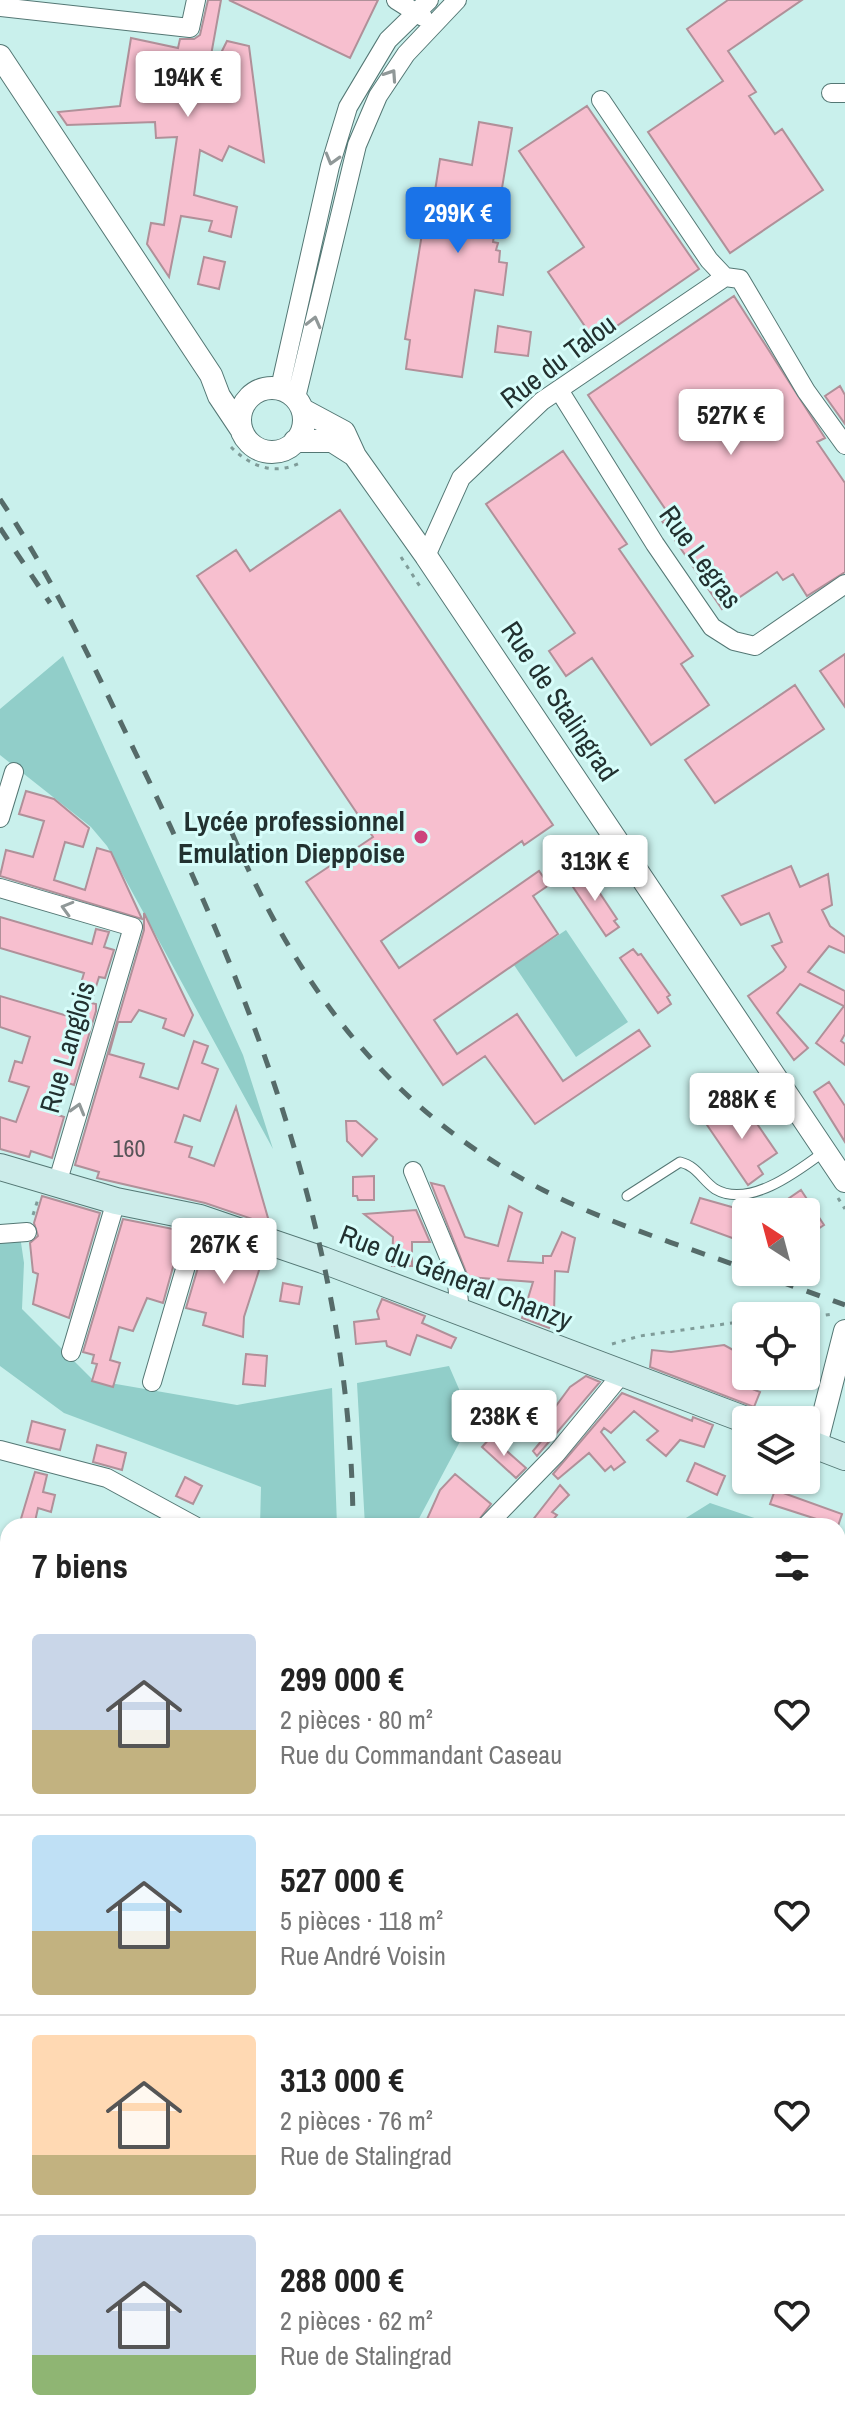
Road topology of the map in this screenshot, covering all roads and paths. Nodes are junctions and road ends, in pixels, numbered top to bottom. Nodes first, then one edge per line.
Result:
1 (196, 0) edge
2 (396, 0) edge
3 (457, 0) edge
4 (422, 6) edge
5 (0, 7) edge
6 (433, 23) junction
7 (0, 56) edge
8 (601, 100) dead end
9 (725, 277) junction
10 (211, 375) junction
11 (559, 390) junction
12 (253, 394) junction
13 (293, 399) junction
14 (233, 432) junction
15 (845, 445) edge
16 (302, 450) junction
17 (355, 456) junction
18 (398, 553) dead end
19 (426, 556) junction
20 (845, 584) edge
21 (425, 593) dead end
22 (14, 772) dead end
23 (0, 818) edge
24 (0, 888) edge
25 (825, 1151) junction
26 (0, 1167) edge
27 (413, 1171) dead end
28 (51, 1182) junction
29 (841, 1189) edge
30 (627, 1196) dead end
31 (116, 1201) junction
32 (845, 1209) edge
33 (200, 1218) junction
34 (27, 1232) joint
35 (0, 1234) edge
36 (460, 1312) junction
37 (845, 1313) edge
38 (820, 1316) edge
39 (732, 1323) edge
40 (845, 1331) edge
41 (71, 1352) dead end
42 (588, 1362) junction
43 (621, 1375) junction
44 (152, 1382) dead end
45 (820, 1414) edge
46 (732, 1415) edge
47 (820, 1447) edge
48 (0, 1450) edge
49 (845, 1457) edge
50 (180, 1518) edge
51 (494, 1518) edge

1 - 5 street
2 - 4 street
3 - 6 street
4 - 6 street
4 -> 13 street
13 -> 6 street
7 - 10 street
8 - 9 street
9 - 11 street, Rue du Talou
9 - 15 street
10 - 12 street
10 - 14 street
11 - 19 street, Rue du Talou
11 - 20 street, Rue Legras
12 - 13 street
12 - 14 street
13 - 16 street
13 - 17 street, Rue de Stalingrad
14 - 16 street
14 - 16 path
16 - 17 street
17 - 19 street, Rue de Stalingrad
18 - 21 path
19 - 25 street, Rue de Stalingrad
22 - 23 street
28 -> 24 street, Rue Langlois
25 - 29 street, Rue de Stalingrad
25 - 30 lane
26 - 28 main road, Rue du Géneral Chanzy
27 - 36 street
28 - 31 main road, Rue du Géneral Chanzy
28 - 34 path
29 - 32 path
31 - 33 main road, Rue du Géneral Chanzy
31 - 41 street
33 - 36 main road, Rue du Géneral Chanzy
33 - 44 street
34 - 35 street
36 - 42 main road, Rue du Géneral Chanzy
37 - 38 path
39 - 42 path
40 - 45 street
42 - 43 main road, Rue du Géneral Chanzy
43 - 46 main road, Rue du Géneral Chanzy
43 - 51 street
47 - 49 main road
48 - 50 street

